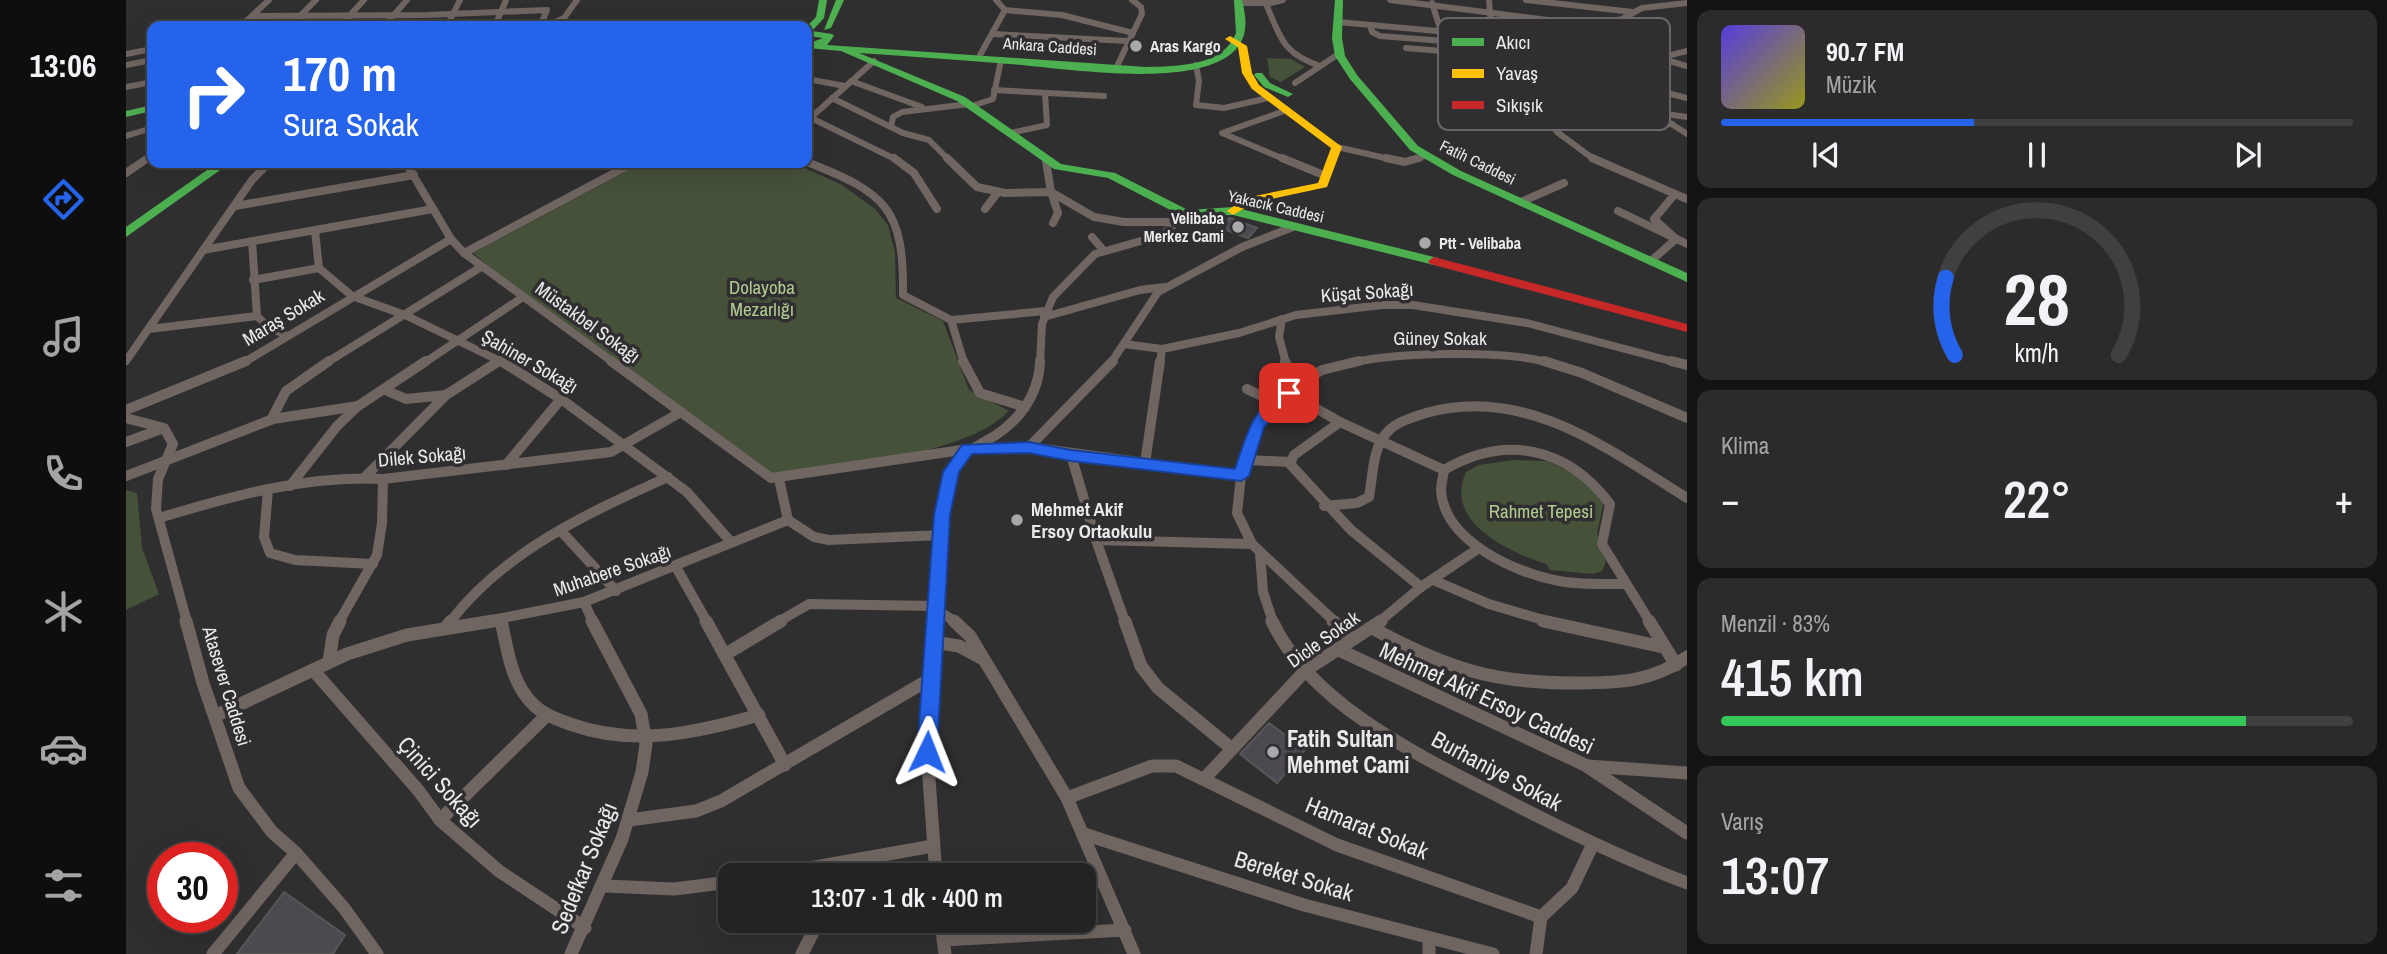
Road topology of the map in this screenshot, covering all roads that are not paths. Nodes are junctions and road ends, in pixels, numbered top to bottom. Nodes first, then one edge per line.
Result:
1 (269, 0) edge
2 (316, 0) edge
3 (364, 0) edge
4 (407, 0) edge
5 (460, 0) edge
6 (506, 0) edge
7 (577, 0) edge
8 (823, 0) edge
9 (840, 0) edge
10 (996, 0) edge
11 (1132, 0) edge
12 (1283, 0) edge
13 (1339, 0) edge
14 (1390, 0) edge
15 (1489, 0) edge
16 (1526, 0) edge
17 (1236, 1) edge
18 (1563, 2) edge
19 (1267, 3) junction
20 (1432, 3) edge
21 (1687, 3) edge
22 (1005, 10) junction
23 (500, 12) junction
24 (1633, 12) junction
25 (453, 14) junction
26 (1490, 14) junction
27 (1062, 15) junction
28 (252, 16) junction
29 (300, 16) junction
30 (349, 16) junction
31 (393, 16) junction
32 (1490, 18) edge
33 (1525, 18) edge
34 (1624, 18) edge
35 (246, 21) edge
36 (295, 21) edge
37 (344, 21) edge
38 (388, 21) edge
39 (450, 21) edge
40 (497, 21) edge
41 (542, 21) edge
42 (557, 21) edge
43 (1338, 22) junction
44 (1370, 25) junction
45 (1438, 30) edge
46 (812, 31) edge
47 (1133, 33) junction
48 (993, 34) junction
49 (828, 36) junction
50 (1061, 38) junction
51 (812, 40) edge
52 (812, 40) edge
53 (1127, 41) junction
54 (1236, 41) junction
55 (1438, 41) edge
56 (1406, 48) dead end
57 (147, 50) edge
58 (1438, 51) edge
59 (1340, 53) junction
60 (126, 54) edge
61 (980, 55) junction
62 (877, 56) junction
63 (1001, 60) junction
64 (147, 61) edge
65 (1670, 61) edge
66 (1118, 64) junction
67 (126, 65) edge
68 (1196, 65) junction
69 (1320, 66) junction
70 (1687, 66) edge
71 (812, 80) edge
72 (147, 83) edge
73 (848, 84) junction
74 (126, 87) edge
75 (994, 90) junction
76 (1045, 93) junction
77 (1670, 94) edge
78 (1104, 96) dead end
79 (832, 98) junction
80 (1282, 98) junction
81 (1687, 98) edge
82 (970, 105) junction
83 (147, 108) edge
84 (924, 108) junction
85 (1224, 108) junction
86 (126, 113) edge
87 (812, 115) edge
88 (812, 120) edge
89 (1672, 124) edge
90 (891, 127) junction
91 (147, 130) edge
92 (1555, 130) edge
93 (1010, 133) junction
94 (1222, 133) junction
95 (1687, 134) edge
96 (126, 136) edge
97 (1337, 148) junction
98 (1425, 156) junction
99 (147, 158) edge
100 (1046, 161) junction
101 (812, 164) edge
102 (217, 168) edge
103 (265, 168) edge
104 (410, 168) edge
105 (624, 168) edge
106 (126, 173) edge
107 (414, 174) junction
108 (1326, 176) junction
109 (1564, 184) dead end
110 (998, 192) junction
111 (1051, 192) junction
112 (1675, 194) junction
113 (1687, 199) edge
114 (1521, 202) junction
115 (235, 206) junction
116 (433, 209) junction
117 (937, 209) dead end
118 (985, 209) dead end
119 (1233, 211) junction
120 (1618, 211) dead end
121 (1094, 217) junction
122 (1180, 218) junction
123 (1053, 223) dead end
124 (1293, 227) junction
125 (315, 231) junction
126 (126, 233) edge
127 (451, 239) junction
128 (1675, 239) junction
129 (252, 241) junction
130 (1687, 244) edge
131 (203, 250) junction
132 (1104, 251) junction
133 (464, 253) junction
134 (1651, 261) junction
135 (481, 267) junction
136 (319, 268) junction
137 (1687, 278) edge
138 (253, 280) junction
139 (1167, 287) junction
140 (352, 296) junction
141 (523, 297) junction
142 (1045, 314) junction
143 (405, 315) junction
144 (257, 316) junction
145 (1282, 319) junction
146 (951, 320) junction
147 (1687, 328) edge
148 (149, 329) junction
149 (287, 335) junction
150 (458, 340) junction
151 (1124, 344) junction
152 (1162, 349) junction
153 (499, 360) junction
154 (126, 361) edge
155 (1687, 365) edge
156 (1247, 389) dead end
157 (1293, 389) junction
158 (385, 390) junction
159 (446, 395) junction
160 (561, 398) junction
161 (1276, 402) junction
162 (358, 406) junction
163 (1025, 407) junction
164 (126, 410) edge
165 (681, 412) junction
166 (126, 418) edge
167 (1687, 418) edge
168 (271, 420) junction
169 (1340, 422) junction
170 (164, 428) junction
171 (1381, 440) junction
172 (126, 442) edge
173 (624, 444) junction
174 (1029, 447) junction
175 (968, 449) junction
176 (1071, 455) junction
177 (1247, 460) junction
178 (1290, 462) junction
179 (1145, 463) junction
180 (166, 464) junction
181 (506, 466) junction
182 (1444, 470) junction
183 (126, 476) edge
184 (1241, 476) junction
185 (365, 477) junction
186 (668, 477) junction
187 (779, 478) junction
188 (383, 479) junction
189 (290, 486) junction
190 (268, 490) junction
191 (1687, 498) edge
192 (1324, 506) junction
193 (159, 518) junction
194 (788, 520) junction
195 (561, 531) junction
196 (941, 535) junction
197 (1096, 540) junction
198 (731, 542) junction
199 (1479, 548) junction
200 (1256, 549) junction
201 (373, 564) junction
202 (676, 567) junction
203 (1433, 580) junction
204 (1624, 584) junction
205 (1421, 587) junction
206 (616, 591) junction
207 (584, 602) junction
208 (935, 607) junction
209 (501, 619) junction
210 (447, 626) junction
211 (1372, 628) junction
212 (1352, 639) junction
213 (933, 642) junction
214 (1662, 647) junction
215 (1337, 649) junction
216 (726, 654) junction
217 (1687, 657) edge
218 (983, 659) junction
219 (329, 662) junction
220 (1676, 665) junction
221 (1306, 670) junction
222 (314, 671) junction
223 (930, 678) junction
224 (547, 715) junction
225 (759, 715) junction
226 (215, 716) junction
227 (646, 737) junction
228 (1231, 748) junction
229 (785, 765) junction
230 (1585, 765) junction
231 (1687, 773) edge
232 (1204, 779) junction
233 (1067, 798) junction
234 (440, 820) junction
235 (629, 820) junction
236 (1687, 833) edge
237 (1084, 834) junction
238 (933, 846) junction
239 (1592, 846) junction
240 (296, 853) junction
241 (858, 863) edge
242 (935, 863) edge
243 (1687, 883) edge
244 (718, 884) edge
245 (604, 886) junction
246 (1541, 917) junction
247 (585, 928) junction
248 (1125, 930) junction
249 (812, 933) edge
250 (1429, 946) edge
251 (944, 947) edge
252 (213, 954) edge
253 (377, 954) edge
254 (572, 954) edge
255 (802, 954) edge
256 (1134, 954) edge
257 (1493, 954) edge
258 (1536, 954) edge

1 - 28 street
2 - 29 street
3 - 30 street
4 - 31 street
5 - 25 street
6 - 23 street
7 - 42 street
8 - 46 main road
9 - 49 main road
10 - 22 street
11 - 47 street
12 - 19 street
13 - 43 main road, Fatih Caddesi
14 - 20 street
15 - 26 street
16 - 18 street
17 - 19 street
17 - 54 main road
18 - 24 street
19 - 69 street
20 - 26 street
21 - 24 street
22 - 27 street
22 - 48 street
23 - 25 street
23 - 40 street
23 - 41 street
24 - 34 street
25 - 31 street
25 - 39 street
26 - 32 street
26 - 33 street
27 - 47 street
27 - 50 street
28 - 29 street
28 - 35 street
29 - 30 street
29 - 36 street
30 - 31 street
30 - 37 street
31 - 38 street
43 - 44 street
43 - 59 main road, Fatih Caddesi
44 - 45 street
44 - 55 street
47 - 53 street
48 - 50 street
48 - 61 street
49 - 51 main road
49 - 61 main road, Ankara Caddesi
50 - 53 street
52 - 62 main road
53 - 66 street
54 - 66 main road, Ankara Caddesi
54 - 68 main road, Ankara Caddesi
54 - 80 main road
56 - 58 street
57 - 60 street
59 - 69 street
59 - 98 main road, Fatih Caddesi
61 - 66 main road, Ankara Caddesi
62 - 63 main road, Ankara Caddesi
62 - 73 street
62 - 82 main road
63 - 68 main road, Ankara Caddesi
63 - 75 street
64 - 67 street
65 - 70 street
68 - 85 street
69 - 80 street
71 - 73 street
72 - 74 street
73 - 79 street
73 - 84 street
75 - 76 street
75 - 82 street
76 - 78 street
76 - 93 street
77 - 81 street
79 - 87 street
79 - 90 street
80 - 85 street
80 - 94 street
80 - 97 main road
82 - 84 street
82 - 93 main road
83 - 86 main road
84 - 90 street
85 - 94 street
88 - 117 street
89 - 95 street
90 - 110 street
91 - 96 street
92 - 112 street
93 - 100 main road
94 - 108 street
97 - 98 street
97 - 108 main road
98 - 114 main road, Fatih Caddesi
99 - 106 street
100 - 111 street
100 - 122 main road
101 - 146 street
102 - 126 main road
103 - 115 street
104 - 107 street, Müstakbel Sokağı
105 - 133 street
107 - 115 street
107 - 116 street, Müstakbel Sokağı
108 - 119 main road
109 - 114 street
110 - 111 street
110 - 118 street
111 - 121 street
111 - 123 street
112 - 113 street
112 - 128 street
114 - 134 main road, Fatih Caddesi
115 - 131 street
116 - 125 street
116 - 127 street, Müstakbel Sokağı
119 - 122 main road, Yakacık Caddesi
119 - 124 main road, Yakacık Caddesi
120 - 128 street
121 - 122 street
121 - 132 street
122 - 132 street
124 - 139 street
124 - 147 main road, Yakacık Caddesi
125 - 129 street
125 - 136 street
127 - 133 street, Müstakbel Sokağı
127 - 140 street, Maraş Sokak
128 - 130 street
128 - 134 street
129 - 131 street
129 - 138 street
131 - 148 street
132 - 142 street
133 - 135 street, Müstakbel Sokağı
134 - 137 main road, Fatih Caddesi
135 - 141 street, Müstakbel Sokağı
135 - 143 street
136 - 138 street
136 - 140 street, Şahiner Sokağı
138 - 144 street
139 - 142 street
139 - 151 street
140 - 143 street, Şahiner Sokağı
140 - 149 street, Maraş Sokak
141 - 150 street
141 - 165 street, Müstakbel Sokağı
142 - 146 street
142 - 163 street
143 - 150 street, Şahiner Sokağı
143 - 168 street
144 - 148 street
144 - 149 street
145 - 152 street, Küşat Sokağı
145 - 155 street, Küşat Sokağı
145 - 157 street
146 - 163 street
148 - 154 street
149 - 164 street, Maraş Sokak
150 - 153 street, Şahiner Sokağı
150 - 158 street
151 - 152 street, Küşat Sokağı
151 - 174 street
152 - 179 street
153 - 159 street
153 - 160 street, Şahiner Sokağı
156 - 161 street
157 - 161 street, Güney Sokak
157 - 167 street, Güney Sokak
157 - 169 street
158 - 159 street
158 - 162 street
159 - 185 street
160 - 173 street, Şahiner Sokağı
160 - 181 street
161 - 177 street, Güney Sokak
162 - 168 street
162 - 189 street
163 - 175 street
165 - 173 street, Dilek Sokağı
165 - 187 street, Müstakbel Sokağı
166 - 170 street
168 - 180 street
169 - 171 street
169 - 178 street
170 - 172 street
170 - 180 street, Atasever Caddesi
171 - 182 street
171 - 191 street
171 - 192 street
173 - 181 street, Dilek Sokağı
173 - 186 street, Şahiner Sokağı
174 - 175 street
174 - 176 street
175 - 187 street
175 - 196 street
176 - 179 street
176 - 197 street
177 - 178 street
177 - 184 street, Güney Sokak
178 - 192 street
179 - 184 street
180 - 183 street
180 - 193 street, Atasever Caddesi
181 - 188 street, Dilek Sokağı
182 - 199 street
182 - 204 street
184 - 200 street
185 - 188 street, Dilek Sokağı
185 - 189 street, Dilek Sokağı
186 - 195 street
186 - 198 street, Şahiner Sokağı
187 - 194 street
188 - 201 street
189 - 190 street, Dilek Sokağı
190 - 193 street, Dilek Sokağı
190 - 201 street
192 - 205 street
193 - 226 street, Atasever Caddesi
194 - 196 street
194 - 198 street, Muhabere Sokağı
195 - 206 street
195 - 210 street
196 - 208 street
197 - 200 street
197 - 228 street
198 - 202 street, Muhabere Sokağı
199 - 203 street, Dicle Sokak
199 - 204 street
200 - 212 street
200 - 221 street, Burhaniye Sokak
201 - 219 street
202 - 206 street, Muhabere Sokağı
202 - 216 street
203 - 205 street, Dicle Sokak
203 - 214 street
204 - 214 street
205 - 211 street, Dicle Sokak
206 - 207 street, Muhabere Sokağı
207 - 209 street, Muhabere Sokağı
207 - 227 street
208 - 213 street
208 - 216 street
208 - 218 street
209 - 210 street, Muhabere Sokağı
209 - 224 street
210 - 219 street, Muhabere Sokağı
211 - 212 street, Dicle Sokak
211 - 220 street
212 - 215 street, Dicle Sokak
213 - 218 street
213 - 223 street
214 - 220 street
215 - 221 street, Dicle Sokak
215 - 230 street, Mehmet Akif Ersoy Caddesi
216 - 225 street
217 - 220 street
218 - 233 street
219 - 222 street, Muhabere Sokağı
221 - 228 street, Dicle Sokak
221 - 239 street, Burhaniye Sokak
222 - 226 street, Muhabere Sokağı
222 - 234 street, Çinici Sokağı
223 - 229 street
223 - 238 street
224 - 227 street
224 - 234 street
225 - 227 street
225 - 229 street
226 - 240 street, Atasever Caddesi
227 - 235 street, Sedefkar Sokağı
228 - 232 street, Dicle Sokak
229 - 235 street
230 - 231 street
230 - 236 street, Mehmet Akif Ersoy Caddesi
232 - 233 street, Hamarat Sokak
232 - 246 street, Hamarat Sokak
233 - 237 street
234 - 247 street, Çinici Sokağı
235 - 245 street, Sedefkar Sokağı
237 - 248 street
237 - 250 street, Bereket Sokak
238 - 241 street
238 - 242 street
239 - 243 street, Burhaniye Sokak
239 - 246 street
240 - 252 street
240 - 253 street, Atasever Caddesi
244 - 245 street
245 - 247 street, Sedefkar Sokağı
246 - 258 street
247 - 254 street, Sedefkar Sokağı
248 - 251 street
248 - 256 street
249 - 255 street
250 - 257 street, Bereket Sokak

